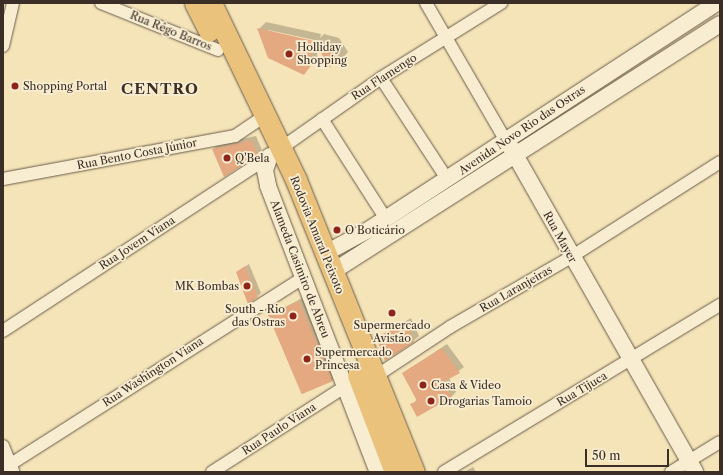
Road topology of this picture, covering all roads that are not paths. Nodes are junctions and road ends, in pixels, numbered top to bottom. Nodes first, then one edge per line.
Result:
1 (13, 3) edge
2 (101, 3) edge
3 (195, 3) edge
4 (211, 3) edge
5 (426, 3) edge
6 (501, 3) edge
7 (717, 3) edge
8 (720, 24) edge
9 (446, 38) junction
10 (3, 46) edge
11 (218, 50) junction
12 (381, 78) junction
13 (322, 119) junction
14 (260, 120) junction
15 (506, 140) junction
16 (276, 152) junction
17 (515, 156) junction
18 (720, 162) edge
19 (3, 179) edge
20 (447, 179) junction
21 (386, 219) junction
22 (571, 257) junction
23 (328, 263) junction
24 (304, 277) junction
25 (720, 305) edge
26 (3, 331) edge
27 (632, 360) junction
28 (373, 378) junction
29 (346, 386) junction
30 (720, 442) edge
31 (3, 446) edge
32 (692, 467) edge
33 (9, 468) edge
34 (212, 472) edge
35 (378, 472) edge
36 (394, 472) edge
37 (414, 472) edge
38 (444, 472) edge
39 (671, 472) edge

1 - 10 street
2 - 11 street, Rua Rêgo Barros
3 - 11 highway, Rodovia Amaral Peixoto
4 - 14 highway, Rodovia Amaral Peixoto
5 - 9 street, Rua Mayer
6 - 9 street, Rua Flamengo
7 - 15 street, Avenida Novo Rio das Ostras
8 - 17 street, Avenida Novo Rio das Ostras
9 - 12 street, Rua Flamengo
9 - 15 street, Rua Mayer
11 - 14 highway, Rodovia Amaral Peixoto
12 - 13 street, Rua Flamengo
12 - 20 street
13 - 16 street, Rua Flamengo
13 - 21 street
14 - 16 highway, Rodovia Amaral Peixoto
14 - 19 street, Rua Bento Costa Júnior
15 - 17 street, Rua Mayer
15 - 20 street, Avenida Novo Rio das Ostras
16 - 23 highway, Rodovia Amaral Peixoto
16 - 24 street, Alameda Casimiro de Abreu
16 - 26 street, Rua Jovem Viana
16 - 36 highway, Rodovia Amaral Peixoto
17 - 22 street, Rua Mayer
17 - 23 street, Avenida Novo Rio das Ostras
18 - 22 street, Rua Laranjeiras
20 - 21 street, Avenida Novo Rio das Ostras
21 - 23 street, Avenida Novo Rio das Ostras
22 - 27 street, Rua Mayer
22 - 28 street, Rua Laranjeiras
23 - 28 highway, Rodovia Amaral Peixoto
24 - 29 street, Alameda Casimiro de Abreu
24 - 33 street, Rua Washington Viana
25 - 27 street, Rua Tijuca
27 - 32 street, Rua Mayer
27 - 38 street, Rua Tijuca
28 - 37 highway, Rodovia Amaral Peixoto
29 - 34 street, Rua Paulo Viana
29 - 35 street, Alameda Casimiro de Abreu
30 - 32 street
31 - 33 street
32 - 39 street

